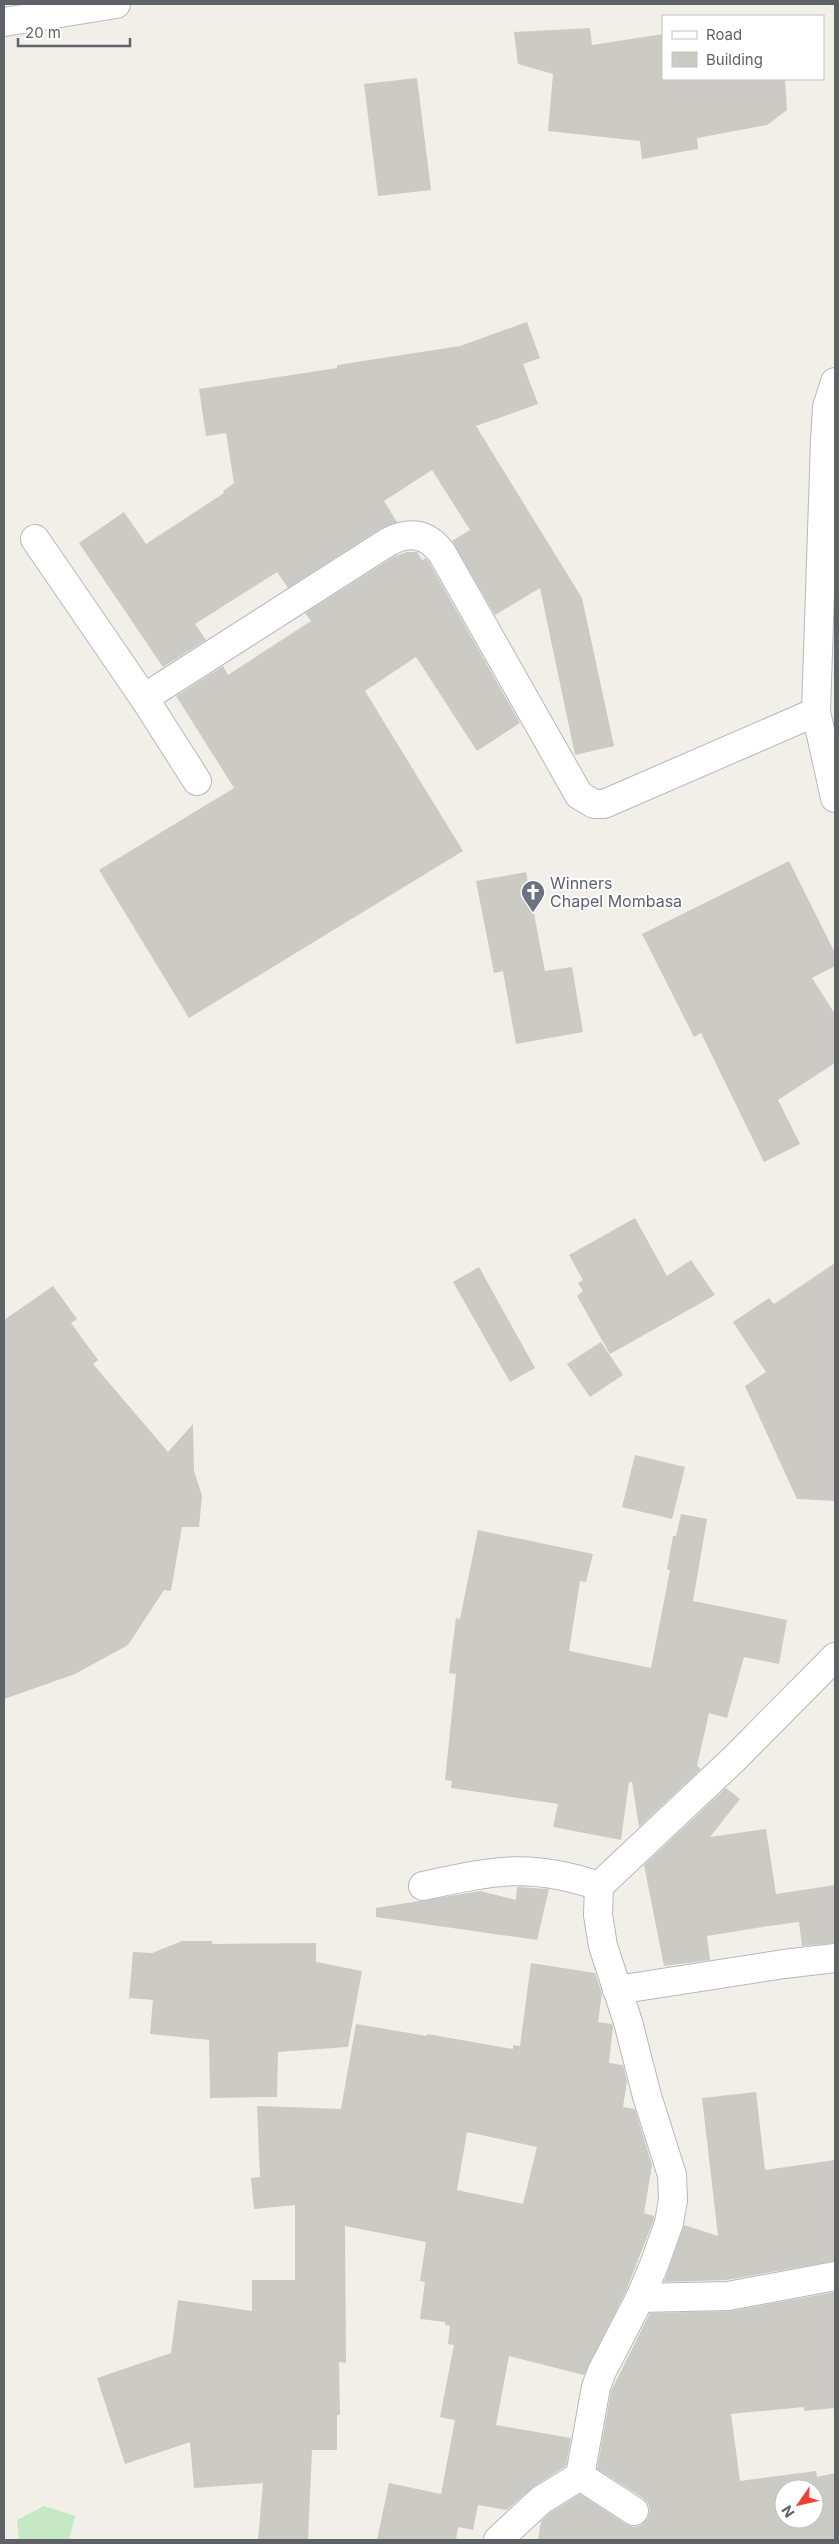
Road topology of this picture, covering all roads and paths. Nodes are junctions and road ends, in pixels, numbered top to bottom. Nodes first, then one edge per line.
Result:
1 (116, 4) edge
2 (4, 22) edge
3 (835, 382) edge
4 (35, 539) dead end
5 (144, 698) junction
6 (816, 712) junction
7 (197, 782) dead end
8 (835, 798) edge
9 (835, 1657) edge
10 (423, 1886) dead end
11 (599, 1886) junction
12 (835, 1958) edge
13 (618, 1990) junction
14 (835, 2276) edge
15 (640, 2298) junction
16 (580, 2476) junction
17 (634, 2511) dead end
18 (498, 2540) edge

1 - 2 street
3 - 6 street
4 - 5 street
5 - 6 street
5 - 7 street
6 - 8 street
9 - 11 street
10 - 11 street
11 - 13 street
12 - 13 street
13 - 15 street
14 - 15 street
15 - 16 street
16 - 17 street
16 - 18 street

